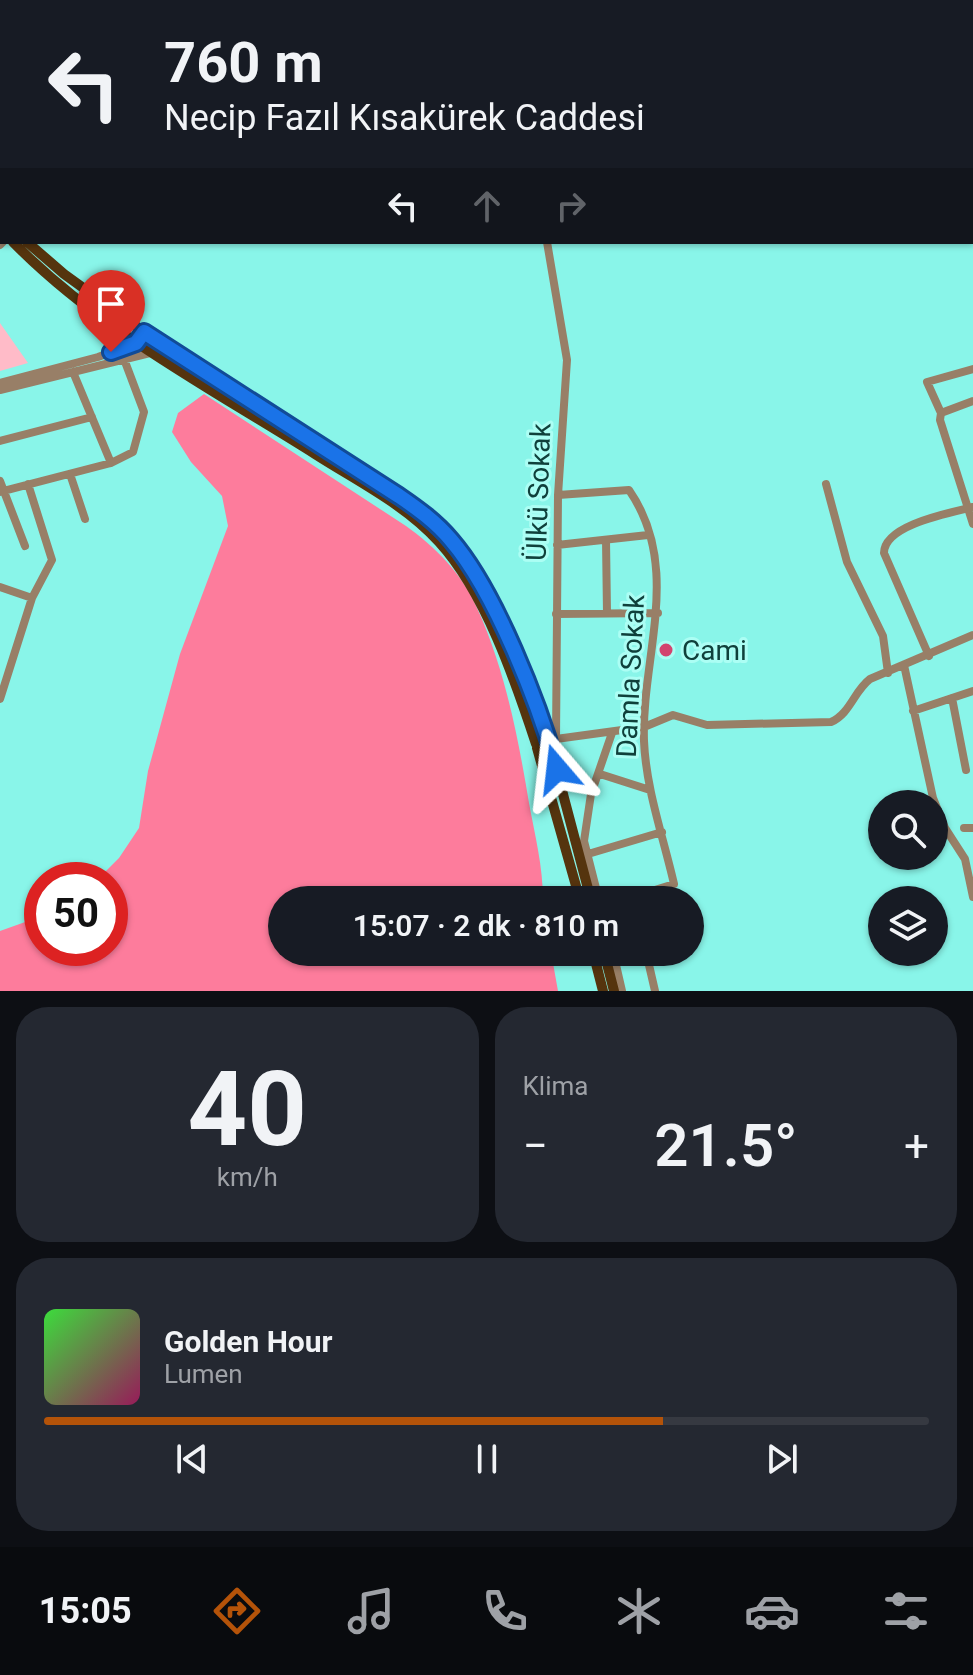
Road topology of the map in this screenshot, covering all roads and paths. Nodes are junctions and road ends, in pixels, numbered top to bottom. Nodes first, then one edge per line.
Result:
1 (15, 244) edge
2 (29, 244) edge
3 (547, 244) edge
4 (110, 323) junction
5 (144, 332) junction
6 (158, 342) junction
7 (136, 343) junction
8 (111, 352) junction
9 (150, 353) junction
10 (124, 359) junction
11 (973, 369) edge
12 (73, 372) junction
13 (0, 383) edge
14 (0, 390) edge
15 (973, 401) edge
16 (941, 413) junction
17 (92, 417) junction
18 (0, 441) edge
19 (111, 463) junction
20 (70, 474) junction
21 (0, 481) edge
22 (28, 484) junction
23 (826, 484) dead end
24 (2, 491) edge
25 (558, 495) junction
26 (971, 507) edge
27 (85, 519) dead end
28 (973, 524) edge
29 (648, 535) junction
30 (606, 540) junction
31 (557, 545) junction
32 (25, 546) dead end
33 (0, 587) edge
34 (32, 598) junction
35 (607, 613) junction
36 (658, 613) junction
37 (556, 614) junction
38 (973, 635) edge
39 (929, 656) junction
40 (904, 665) junction
41 (888, 673) junction
42 (973, 691) edge
43 (1, 695) edge
44 (952, 698) junction
45 (913, 711) junction
46 (644, 727) junction
47 (612, 733) junction
48 (551, 741) junction
49 (537, 746) junction
50 (966, 770) dead end
51 (600, 774) junction
52 (650, 790) junction
53 (662, 832) junction
54 (588, 854) junction
55 (576, 886) edge
56 (587, 886) edge
57 (596, 886) edge
58 (668, 886) edge
59 (973, 897) edge
60 (597, 966) edge
61 (608, 966) edge
62 (616, 966) edge
63 (649, 966) edge
64 (603, 991) edge
65 (614, 991) edge
66 (622, 991) edge
67 (655, 991) edge

1 - 4 main road
2 - 5 main road
3 - 25 street, Ülkü Sokak
4 - 7 main road
4 - 8 main road
5 - 6 main road
5 - 7 main road
6 - 9 main road
6 - 48 main road
7 - 8 street
7 - 9 main road
8 - 13 street
9 - 10 street
9 - 49 main road
10 - 12 street
10 - 19 street
11 - 16 street
12 - 14 street
12 - 17 street
15 - 16 street
16 - 26 street
17 - 18 street
17 - 19 street
19 - 20 street
20 - 22 street
20 - 27 street
21 - 24 street
22 - 24 street
22 - 34 street
23 - 41 street
24 - 32 street
25 - 29 street, Damla Sokak
25 - 31 street, Ülkü Sokak
26 - 28 street
26 - 39 street
29 - 30 street
29 - 36 street, Damla Sokak
30 - 31 street
30 - 35 street
31 - 37 street, Ülkü Sokak
33 - 34 street
34 - 43 street
35 - 36 street
35 - 37 street
36 - 46 street, Damla Sokak
37 - 48 street, Ülkü Sokak
38 - 39 street
39 - 40 street
40 - 41 street
40 - 45 street
41 - 46 street
42 - 44 street
44 - 45 street
44 - 50 street
45 - 59 street
46 - 47 street
46 - 52 street, Damla Sokak
47 - 48 street
47 - 51 street
48 - 49 main road
48 - 56 main road
49 - 55 main road
51 - 52 street
51 - 54 street
52 - 53 street, Damla Sokak
53 - 54 street
53 - 58 street, Damla Sokak
54 - 57 street
60 - 64 main road
61 - 65 main road
62 - 66 street
63 - 67 street

